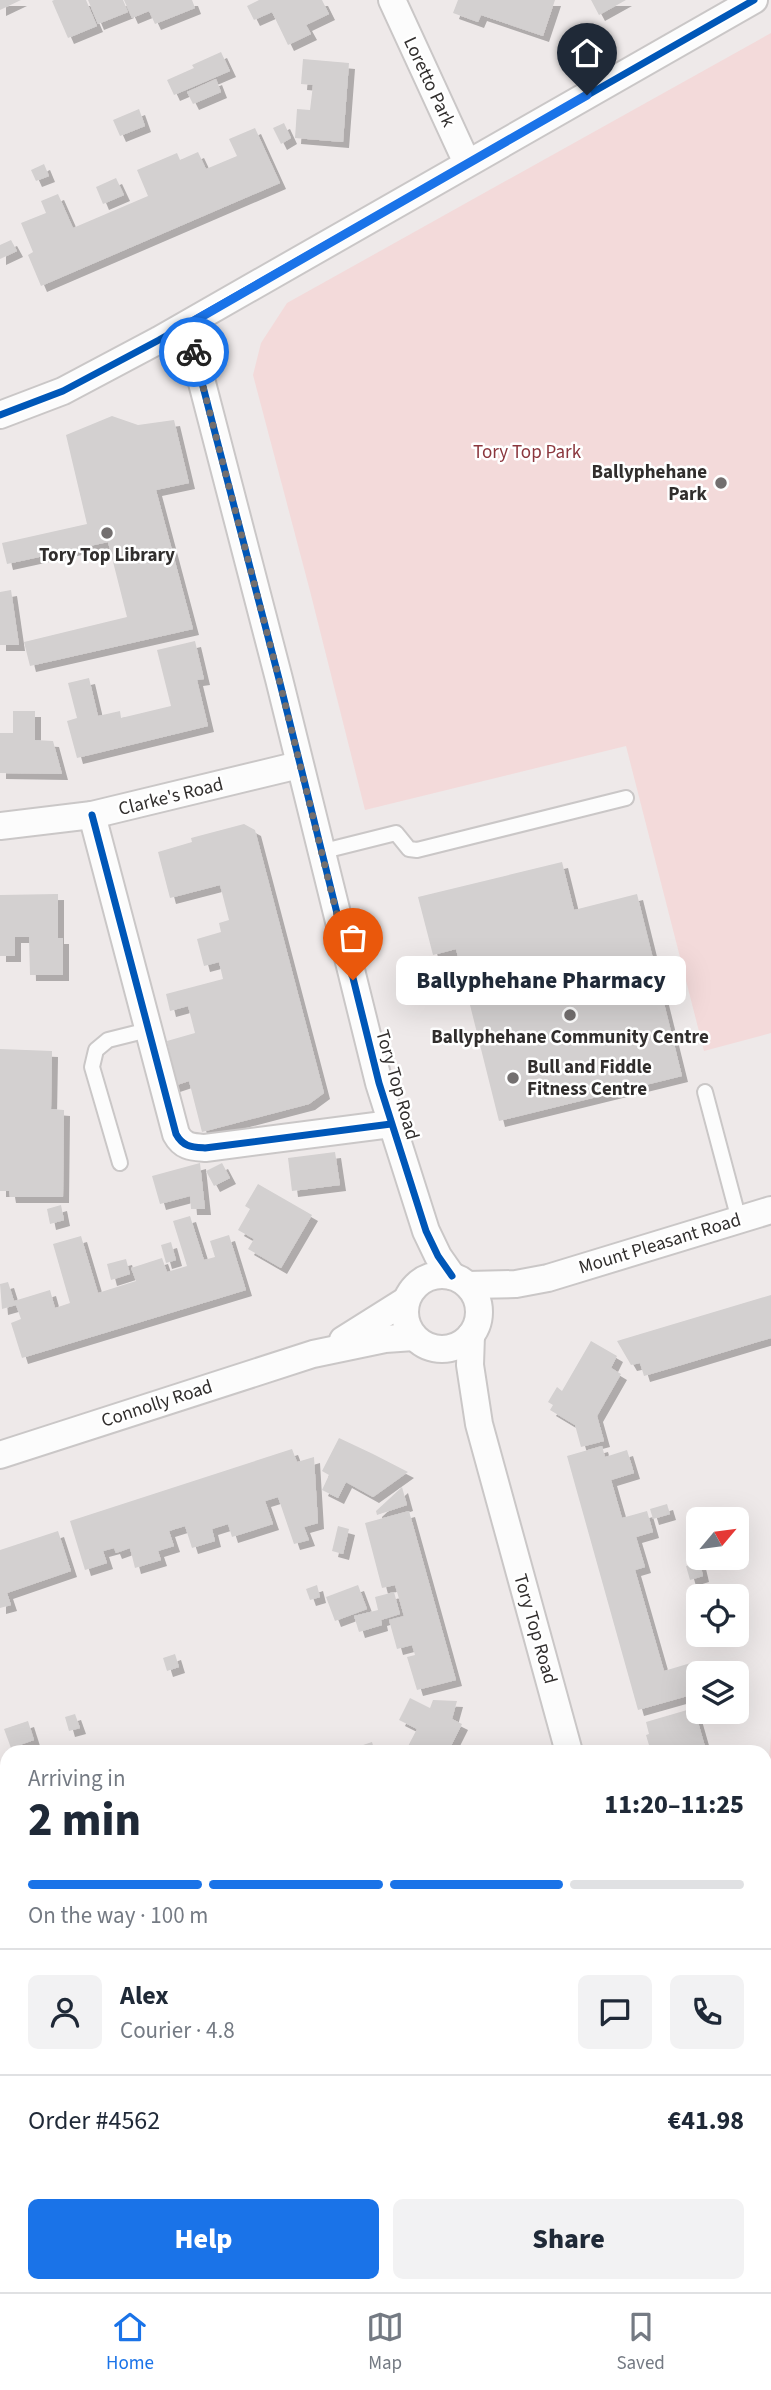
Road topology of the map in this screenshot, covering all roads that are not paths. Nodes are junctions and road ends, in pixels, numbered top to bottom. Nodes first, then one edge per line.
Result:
1 (392, 0) edge
2 (754, 0) edge
3 (467, 163) junction
4 (187, 325) junction
5 (0, 415) edge
6 (299, 765) junction
7 (626, 797) dead end
8 (92, 815) junction
9 (0, 826) edge
10 (320, 852) junction
11 (148, 1030) junction
12 (705, 1091) dead end
13 (391, 1124) junction
14 (120, 1163) dead end
15 (412, 1189) junction
16 (771, 1210) edge
17 (739, 1220) junction
18 (548, 1278) junction
19 (460, 1280) junction
20 (407, 1297) junction
21 (475, 1326) junction
22 (420, 1341) junction
23 (313, 1354) junction
24 (479, 1424) junction
25 (0, 1455) edge
26 (567, 1745) edge

1 - 3 street, Loretto Park
2 - 3 street
3 - 4 street
4 - 5 street
4 - 6 street, Tory Top Road
6 - 8 street, Clarke's Road
6 - 10 street, Tory Top Road
7 - 10 lane
8 - 9 street, Clarke's Road
8 - 11 street
10 - 13 street, Tory Top Road
11 - 13 street
11 - 14 lane
12 - 17 lane
13 - 15 street, Tory Top Road
15 - 19 street, Tory Top Road
15 - 20 street, Tory Top Road
16 - 17 street, Mount Pleasant Road
17 - 18 street, Mount Pleasant Road
18 - 19 street
18 - 21 street
19 - 20 street
19 - 21 street
20 - 22 street
20 - 23 street, Connolly Road
21 - 22 street
21 - 24 street, Tory Top Road
22 - 23 street, Connolly Road
22 - 24 street, Tory Top Road
23 - 25 street, Connolly Road
24 - 26 street, Tory Top Road

